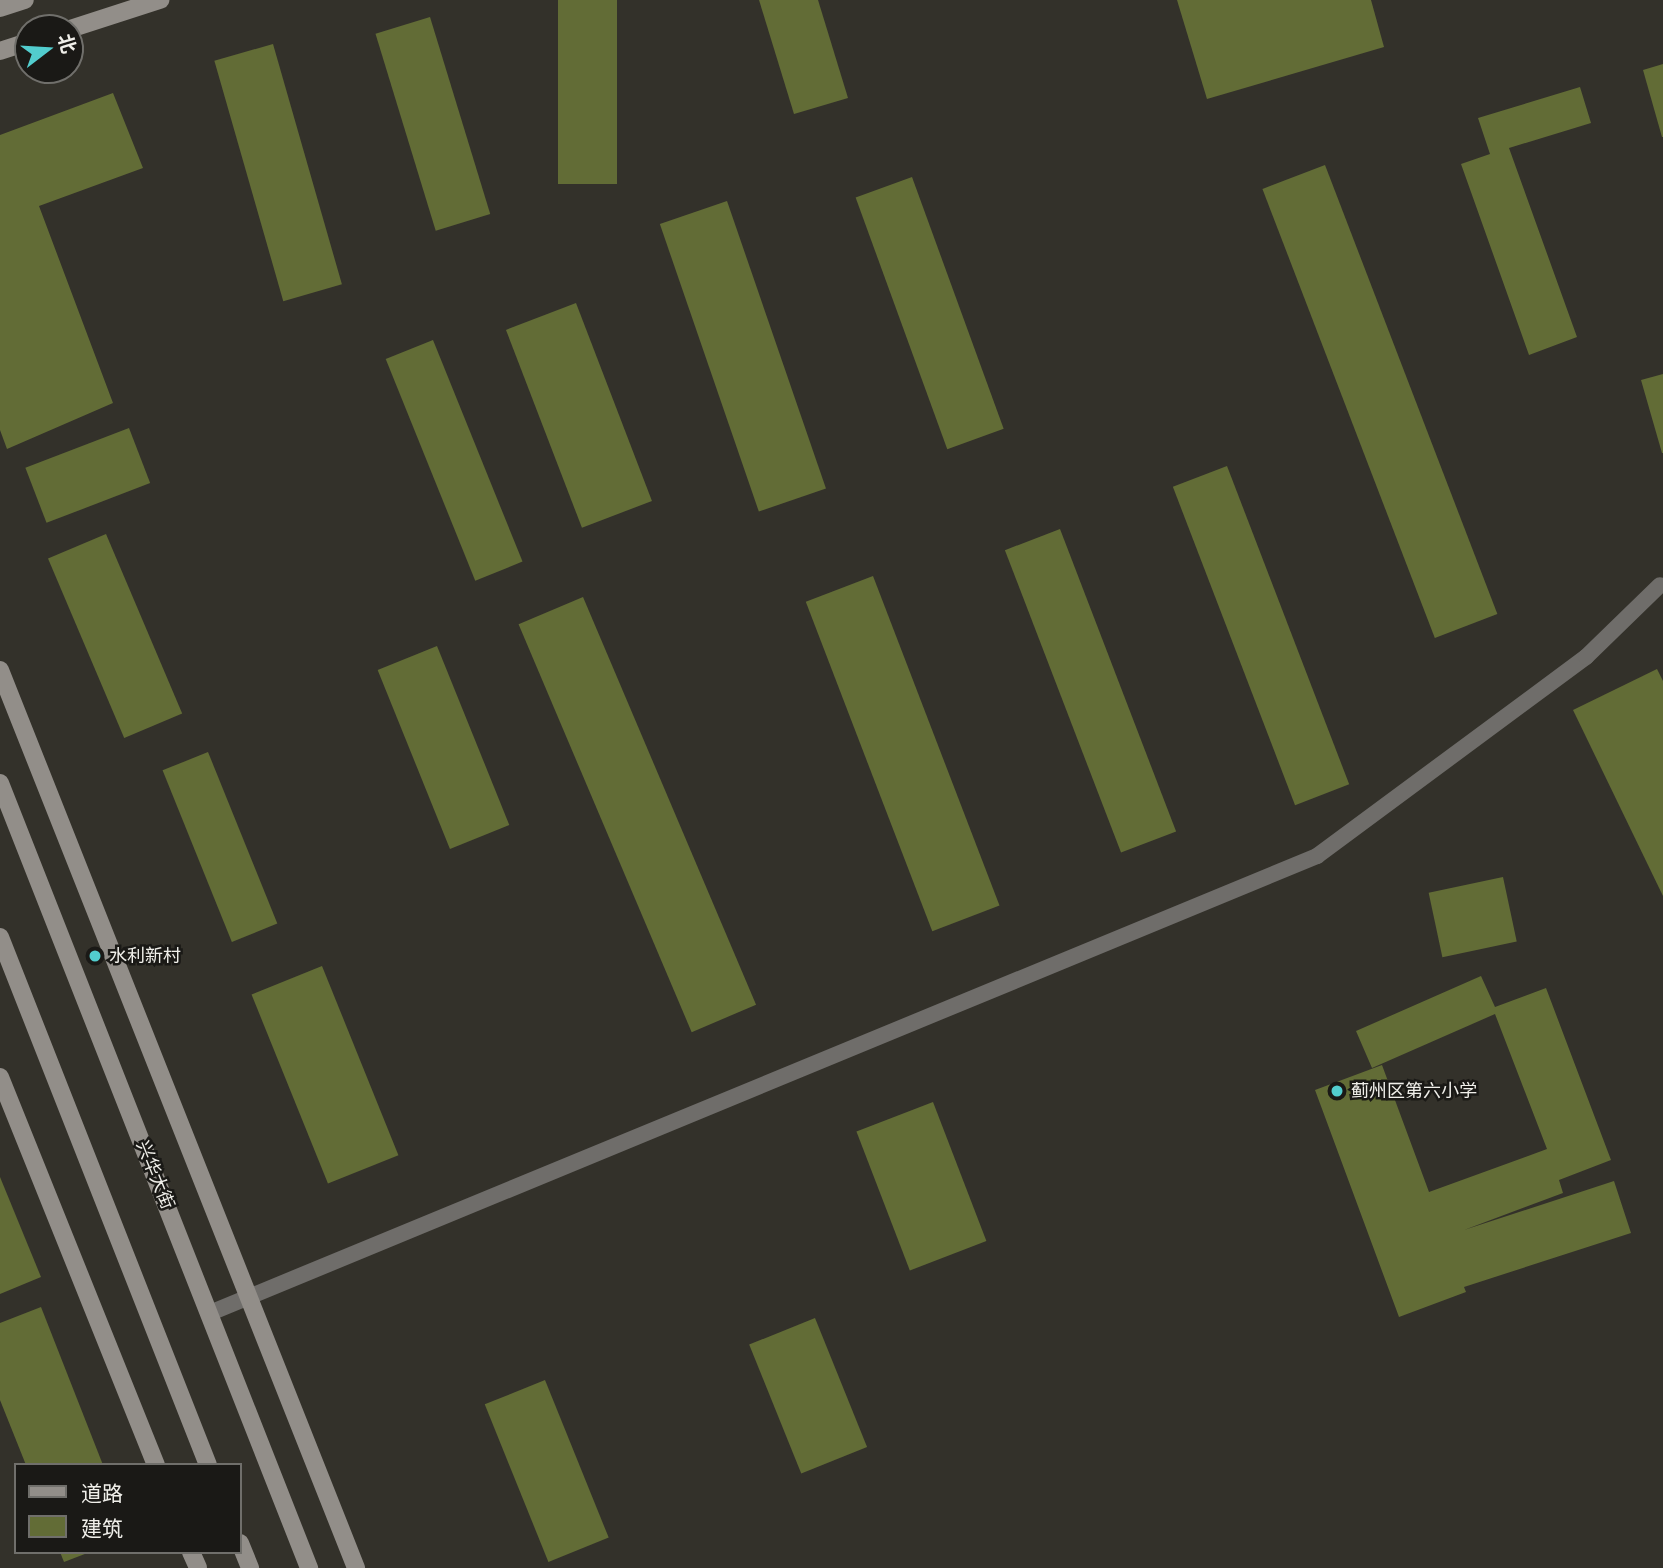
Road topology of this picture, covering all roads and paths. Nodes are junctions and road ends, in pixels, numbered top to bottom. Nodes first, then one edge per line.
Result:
1 (25, 0) edge
2 (160, 0) edge
3 (0, 8) edge
4 (84, 24) edge
5 (1660, 585) dead end
6 (0, 670) edge
7 (0, 783) edge
8 (0, 937) edge
9 (0, 1077) edge
10 (249, 1296) junction
11 (210, 1313) junction
12 (155, 1463) edge
13 (207, 1463) edge
14 (242, 1548) edge
15 (250, 1568) edge
16 (309, 1568) edge
17 (356, 1568) edge

1 - 3 street
2 - 4 street
5 - 10 lane
6 - 10 street
7 - 11 street, 兴华大街
8 - 13 street
9 - 12 street
10 - 11 lane
10 - 17 street
11 - 16 street, 兴华大街
14 - 15 street

